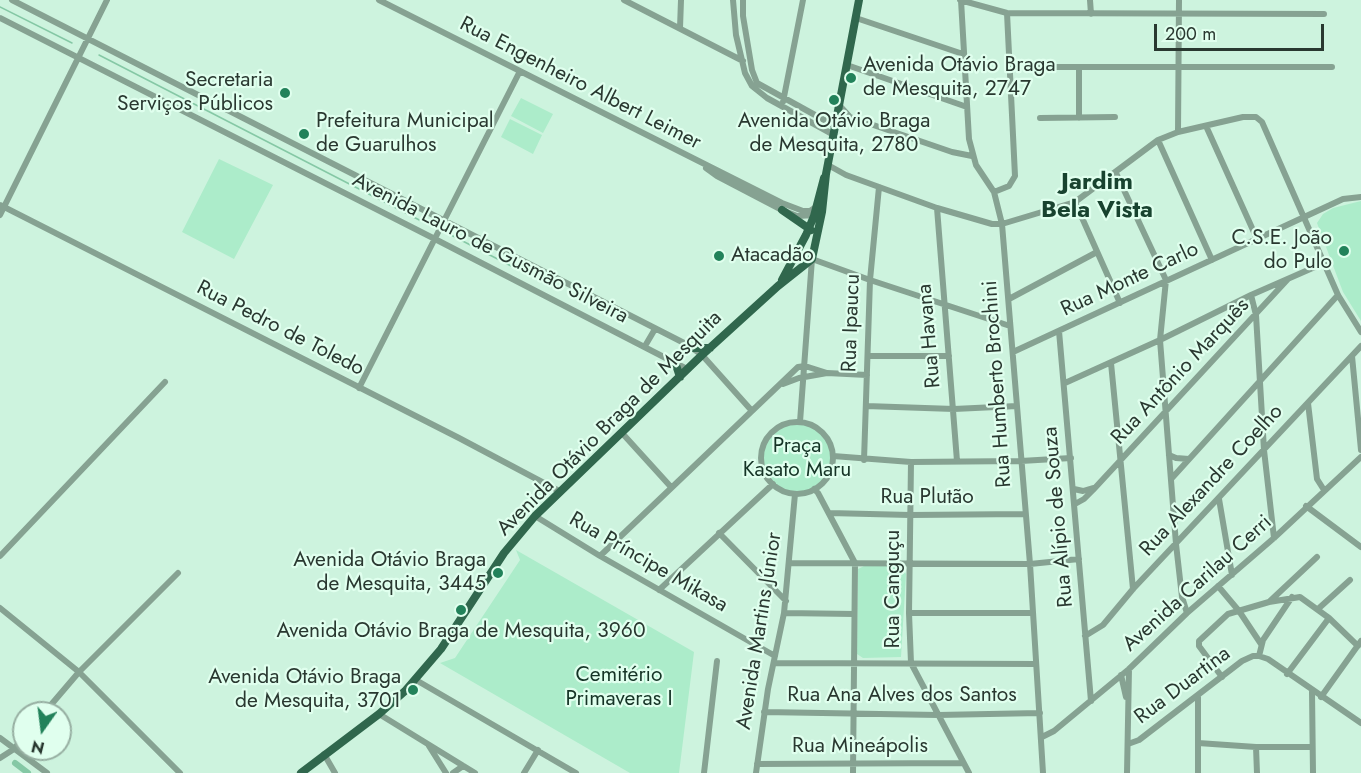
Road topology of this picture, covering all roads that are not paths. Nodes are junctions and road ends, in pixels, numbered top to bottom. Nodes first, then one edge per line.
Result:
1 (12, 0) edge
2 (107, 0) edge
3 (379, 0) edge
4 (624, 0) edge
5 (681, 0) edge
6 (733, 0) edge
7 (743, 0) edge
8 (803, 0) edge
9 (860, 0) edge
10 (961, 0) edge
11 (1090, 0) edge
12 (1179, 0) edge
13 (1007, 13) junction
14 (1091, 14) junction
15 (1324, 14) dead end
16 (1179, 15) junction
17 (0, 18) edge
18 (856, 18) junction
19 (680, 28) junction
20 (87, 39) junction
21 (963, 54) junction
22 (78, 57) junction
23 (742, 61) junction
24 (751, 63) junction
25 (847, 65) junction
26 (1034, 67) dead end
27 (1078, 67) junction
28 (1332, 67) dead end
29 (1179, 68) junction
30 (520, 72) junction
31 (783, 103) junction
32 (840, 106) junction
33 (967, 107) junction
34 (850, 117) junction
35 (1115, 117) dead end
36 (1040, 118) dead end
37 (1079, 118) junction
38 (1206, 126) junction
39 (835, 128) junction
40 (1178, 132) junction
41 (1158, 140) junction
42 (972, 156) junction
43 (701, 164) junction
44 (828, 165) junction
45 (1116, 173) junction
46 (826, 174) junction
47 (846, 175) junction
48 (879, 187) junction
49 (994, 192) junction
50 (1361, 197) edge
51 (1075, 202) junction
52 (2, 206) edge
53 (937, 208) junction
54 (782, 210) junction
55 (819, 210) junction
56 (0, 215) edge
57 (814, 216) junction
58 (1305, 217) junction
59 (443, 219) junction
60 (1002, 224) junction
61 (810, 230) junction
62 (434, 238) junction
63 (1257, 239) junction
64 (1097, 252) junction
65 (812, 259) junction
66 (1212, 260) junction
67 (1324, 262) junction
68 (1288, 279) junction
69 (870, 280) junction
70 (1166, 280) junction
71 (778, 286) junction
72 (1251, 295) junction
73 (1338, 296) junction
74 (1009, 299) junction
75 (1120, 303) junction
76 (944, 305) junction
77 (1256, 315) junction
78 (1010, 326) junction
79 (655, 329) junction
80 (1059, 331) junction
81 (1361, 332) edge
82 (1160, 340) junction
83 (645, 346) junction
84 (1361, 346) edge
85 (693, 348) junction
86 (710, 348) junction
87 (1013, 352) junction
88 (702, 355) junction
89 (868, 356) junction
90 (950, 356) junction
91 (1352, 356) junction
92 (675, 362) junction
93 (1112, 363) junction
94 (805, 366) junction
95 (687, 369) junction
96 (827, 373) junction
97 (867, 375) junction
98 (680, 376) junction
99 (805, 377) junction
100 (1261, 381) junction
101 (165, 382) dead end
102 (1065, 384) junction
103 (780, 386) junction
104 (359, 388) junction
105 (1308, 404) junction
106 (866, 406) junction
107 (1017, 406) junction
108 (954, 409) junction
109 (752, 411) junction
110 (1166, 412) junction
111 (800, 422) junction
112 (622, 433) junction
113 (1264, 450) junction
114 (1361, 450) edge
115 (1169, 455) junction
116 (833, 456) junction
117 (1361, 457) edge
118 (1071, 458) junction
119 (1189, 459) junction
120 (864, 460) junction
121 (957, 461) junction
122 (1021, 461) junction
123 (1120, 461) junction
124 (911, 462) junction
125 (1172, 478) junction
126 (543, 484) junction
127 (773, 484) junction
128 (1097, 486) junction
129 (671, 487) junction
130 (814, 489) junction
131 (1074, 489) junction
132 (1324, 490) junction
133 (561, 492) junction
134 (795, 494) junction
135 (1219, 499) junction
136 (552, 500) junction
137 (1075, 504) junction
138 (1306, 506) junction
139 (829, 513) junction
140 (1025, 513) junction
141 (910, 515) junction
142 (535, 516) junction
143 (719, 533) junction
144 (1274, 538) junction
145 (1176, 544) junction
146 (1361, 547) edge
147 (0, 556) edge
148 (600, 556) junction
149 (1317, 557) dead end
150 (1079, 560) junction
151 (855, 563) junction
152 (790, 564) junction
153 (910, 564) junction
154 (1029, 564) junction
155 (178, 573) dead end
156 (1232, 574) junction
157 (1350, 580) dead end
158 (1218, 586) junction
159 (1133, 589) junction
160 (659, 590) junction
161 (1292, 597) junction
162 (786, 601) junction
163 (1269, 602) junction
164 (0, 608) edge
165 (1318, 609) junction
166 (1239, 611) junction
167 (784, 613) junction
168 (909, 613) junction
169 (1033, 613) junction
170 (1187, 613) junction
171 (854, 614) junction
172 (1329, 618) junction
173 (1085, 636) junction
174 (1261, 644) junction
175 (1359, 644) edge
176 (1259, 656) junction
177 (774, 659) junction
178 (717, 661) dead end
179 (911, 663) junction
180 (854, 664) junction
181 (1036, 664) junction
182 (1129, 669) junction
183 (79, 672) junction
184 (1287, 674) junction
185 (1122, 675) junction
186 (1222, 677) junction
187 (416, 680) junction
188 (1312, 692) junction
189 (1198, 697) junction
190 (1321, 698) junction
191 (54, 701) edge
192 (1091, 701) junction
193 (1128, 709) junction
194 (764, 712) junction
195 (1040, 713) junction
196 (379, 714) junction
197 (854, 714) junction
198 (938, 715) junction
199 (1361, 723) edge
200 (1042, 734) junction
201 (0, 738) edge
202 (428, 743) junction
203 (1198, 743) junction
204 (1128, 744) junction
205 (12, 747) edge
206 (1256, 747) junction
207 (1312, 747) junction
208 (537, 750) junction
209 (324, 754) junction
210 (30, 761) edge
211 (963, 763) junction
212 (757, 764) junction
213 (853, 764) junction
214 (463, 766) junction
215 (704, 772) edge
216 (47, 773) edge
217 (180, 773) edge
218 (301, 773) edge
219 (335, 773) edge
220 (446, 773) edge
221 (453, 773) edge
222 (475, 773) edge
223 (524, 773) edge
224 (576, 773) edge
225 (712, 773) edge
226 (756, 773) edge
227 (853, 773) edge
228 (969, 773) edge
229 (1043, 773) edge
230 (1127, 773) edge
231 (1198, 773) edge
232 (1257, 773) edge
233 (1313, 773) edge

1 - 20 street, Avenida Lauro de Gusmão Silveira
2 - 20 street
3 - 30 street, Rua Engenheiro Albert Leimer
4 - 19 street
5 - 19 street
6 - 23 street
7 - 24 street
8 - 31 street
9 - 18 main road
10 - 13 street
10 - 21 street, Rua Humberto Brochini
11 - 14 street
12 - 16 street
13 - 14 street
13 - 49 street
14 - 16 street
15 - 16 street
16 - 29 street
17 - 22 street, Avenida Lauro de Gusmão Silveira
18 - 21 street
18 - 25 main road
19 - 23 street
20 - 22 street
20 - 59 street, Avenida Lauro de Gusmão Silveira
21 - 33 street, Rua Humberto Brochini
22 - 52 street
22 - 62 street, Avenida Lauro de Gusmão Silveira
23 - 24 street
23 - 31 street
24 - 31 street
25 - 32 main road
25 - 33 street
26 - 27 street
27 - 29 street
27 - 37 street
28 - 29 street
29 - 40 street
30 - 43 street, Rua Engenheiro Albert Leimer
30 - 59 street
31 - 39 street
32 - 34 street
32 - 39 main road
33 - 42 street, Rua Humberto Brochini
34 - 39 street
34 - 42 street
35 - 37 street
36 - 37 street
38 - 40 street
38 - 58 street
38 - 63 street
39 - 44 main road
40 - 41 street
41 - 45 street
41 - 66 street
42 - 49 street, Rua Humberto Brochini
43 - 54 street, Rua Engenheiro Albert Leimer
43 - 55 street, Rua Engenheiro Albert Leimer
44 - 46 main road
44 - 47 street
45 - 51 street
45 - 70 street
46 - 47 street
46 - 55 main road
47 - 48 street
48 - 53 street
48 - 69 street, Rua Ipaucu
49 - 60 street, Rua Humberto Brochini
50 - 58 street, Rua Monte Carlo
51 - 60 street
51 - 64 street
52 - 56 street
52 - 104 street, Rua Pedro de Toledo
53 - 60 street
53 - 76 street, Rua Havana
54 - 57 street, Rua Engenheiro Albert Leimer
54 - 61 main road
55 - 57 main road
55 - 65 main road
57 - 61 main road
58 - 63 street, Rua Monte Carlo
58 - 67 street
59 - 62 street
59 - 79 street, Avenida Lauro de Gusmão Silveira
60 - 74 street, Rua Humberto Brochini
61 - 65 main road
61 - 71 main road, Avenida Otávio Braga de Mesquita
62 - 83 street, Avenida Lauro de Gusmão Silveira
62 - 104 street
63 - 66 street, Rua Monte Carlo
64 - 74 street
64 - 75 street
65 - 69 street
65 - 71 main road, Avenida Otávio Braga de Mesquita
65 - 94 street
66 - 70 street, Rua Monte Carlo
67 - 68 street
67 - 73 street
68 - 72 street
68 - 77 street, Rua Antônio Marquês
69 - 76 street
69 - 89 street, Rua Ipaucu
70 - 75 street, Rua Monte Carlo
70 - 82 street
71 - 86 main road, Avenida Otávio Braga de Mesquita
72 - 77 street
72 - 82 street
73 - 81 street
73 - 100 street
74 - 78 street, Rua Humberto Brochini
75 - 80 street, Rua Monte Carlo
76 - 78 street
76 - 90 street, Rua Havana
77 - 100 street
77 - 110 street, Rua Antônio Marquês
78 - 87 street, Rua Humberto Brochini
79 - 83 street, Avenida Lauro de Gusmão Silveira
79 - 85 street, Avenida Lauro de Gusmão Silveira
80 - 87 street, Rua Monte Carlo
80 - 102 street, Rua Alípio de Souza
82 - 93 street
82 - 110 street
83 - 92 street, Avenida Lauro de Gusmão Silveira
84 - 91 street, Rua Alexandre Coelho
85 - 86 main road
85 - 88 street, Avenida Lauro de Gusmão Silveira
86 - 88 main road, Avenida Otávio Braga de Mesquita
87 - 107 street, Rua Humberto Brochini
88 - 95 main road, Avenida Otávio Braga de Mesquita
88 - 109 street, Avenida Lauro de Gusmão Silveira
89 - 90 street
89 - 97 street, Rua Ipaucu
90 - 108 street, Rua Havana
91 - 105 street, Rua Alexandre Coelho
91 - 114 street
92 - 95 street, Avenida Lauro de Gusmão Silveira
92 - 98 main road
93 - 102 street
93 - 123 street
94 - 96 street
94 - 99 street
94 - 103 street
95 - 98 main road, Avenida Otávio Braga de Mesquita
96 - 97 street
96 - 99 street
97 - 106 street, Rua Ipaucu
98 - 112 main road, Avenida Otávio Braga de Mesquita
99 - 103 street
99 - 111 street
100 - 113 street
100 - 119 street
101 - 147 street
102 - 118 street, Rua Alípio de Souza
103 - 109 street
104 - 126 street, Rua Pedro de Toledo
105 - 113 street, Rua Alexandre Coelho
105 - 132 street
106 - 108 street
106 - 120 street, Rua Ipaucu
107 - 108 street
107 - 122 street, Rua Humberto Brochini
108 - 121 street, Rua Havana
109 - 129 street
110 - 115 street
110 - 123 street, Rua Antônio Marquês
111 - 116 street
111 - 127 street
112 - 129 street
112 - 133 main road, Avenida Otávio Braga de Mesquita
113 - 135 street, Rua Alexandre Coelho
113 - 144 street
115 - 119 street
115 - 125 street
116 - 120 street
116 - 130 street
117 - 132 street, Avenida Carilau Cerri
118 - 122 street
118 - 131 street, Rua Alípio de Souza
119 - 125 street
120 - 124 street
121 - 122 street
121 - 124 street
122 - 140 street, Rua Humberto Brochini
123 - 128 street, Rua Antônio Marquês
123 - 159 street
124 - 141 street, Rua Canguçu
125 - 145 street
126 - 133 street, Rua Pedro de Toledo
126 - 136 street
127 - 134 street
127 - 143 street
128 - 131 street
128 - 137 street, Rua Antônio Marquês
129 - 148 street
130 - 134 street
130 - 139 street, Rua Canguçu
131 - 137 street, Rua Alípio de Souza
132 - 138 street, Avenida Carilau Cerri
133 - 136 main road, Avenida Otávio Braga de Mesquita
134 - 152 street, Avenida Martins Júnior
135 - 145 street, Rua Alexandre Coelho
135 - 156 street
136 - 142 main road, Avenida Otávio Braga de Mesquita
137 - 150 street, Rua Alípio de Souza
138 - 144 street, Avenida Carilau Cerri
138 - 146 street
139 - 141 street, Rua Plutão
139 - 151 street, Rua Canguçu
140 - 141 street, Rua Plutão
140 - 154 street, Rua Humberto Brochini
141 - 153 street, Rua Canguçu
142 - 148 street, Rua Príncipe Mikasa
142 - 187 main road, Avenida Otávio Braga de Mesquita
143 - 160 street
143 - 162 street
144 - 156 street, Avenida Carilau Cerri
145 - 159 street, Rua Alexandre Coelho
145 - 170 street
148 - 160 street, Rua Príncipe Mikasa
149 - 163 street
150 - 154 street
150 - 173 street, Rua Alípio de Souza
151 - 152 street
151 - 153 street
151 - 171 street
152 - 162 street, Avenida Martins Júnior
153 - 154 street
153 - 168 street, Rua Canguçu
154 - 169 street, Rua Humberto Brochini
155 - 183 street
156 - 158 street, Avenida Carilau Cerri
157 - 165 street
158 - 166 street
158 - 170 street, Avenida Carilau Cerri
159 - 173 street, Rua Alexandre Coelho
160 - 177 street, Rua Príncipe Mikasa
161 - 163 street
161 - 165 street
161 - 174 street
162 - 167 street, Avenida Martins Júnior
163 - 166 street
164 - 183 street
165 - 172 street
166 - 174 street
166 - 186 street
167 - 171 street
167 - 177 street, Avenida Martins Júnior
168 - 169 street
168 - 179 street, Rua Canguçu
169 - 181 street, Rua Humberto Brochini
170 - 182 street, Avenida Carilau Cerri
171 - 180 street
172 - 175 street
172 - 184 street
173 - 192 street, Rua Alípio de Souza
174 - 176 street
175 - 190 street
176 - 184 street
176 - 186 street, Rua Duartina
177 - 180 street
177 - 194 street, Avenida Martins Júnior
178 - 215 street
179 - 180 street
179 - 181 street
179 - 198 street, Rua Canguçu
180 - 197 street
181 - 195 street, Rua Humberto Brochini
182 - 185 street, Avenida Carilau Cerri
182 - 193 street
183 - 191 street
183 - 217 street
184 - 188 street
185 - 192 street, Avenida Carilau Cerri
185 - 193 street
186 - 189 street, Rua Duartina
187 - 196 main road, Avenida Otávio Braga de Mesquita
187 - 208 street
188 - 190 street
188 - 207 street
189 - 203 street
189 - 204 street, Rua Duartina
190 - 199 street
192 - 200 street, Avenida Carilau Cerri
193 - 204 street
194 - 197 street, Rua Ana Alves dos Santos
194 - 212 street, Avenida Martins Júnior
195 - 198 street, Rua Ana Alves dos Santos
195 - 200 street, Rua Humberto Brochini
196 - 202 street
196 - 209 main road, Avenida Otávio Braga de Mesquita
197 - 198 street, Rua Ana Alves dos Santos
197 - 213 street
198 - 211 street, Rua Canguçu
200 - 229 street, Rua Humberto Brochini
201 - 205 street
202 - 214 street
202 - 220 street
203 - 206 street
203 - 231 street
204 - 230 street
206 - 207 street
206 - 232 street
207 - 233 street
208 - 223 street
208 - 224 street
209 - 218 main road, Avenida Otávio Braga de Mesquita
209 - 219 street
210 - 216 street
211 - 213 street, Rua Mineápolis
211 - 228 street, Rua Canguçu
212 - 213 street, Rua Mineápolis
212 - 226 street, Avenida Martins Júnior
213 - 227 street
214 - 221 street
214 - 222 street
215 - 225 street

